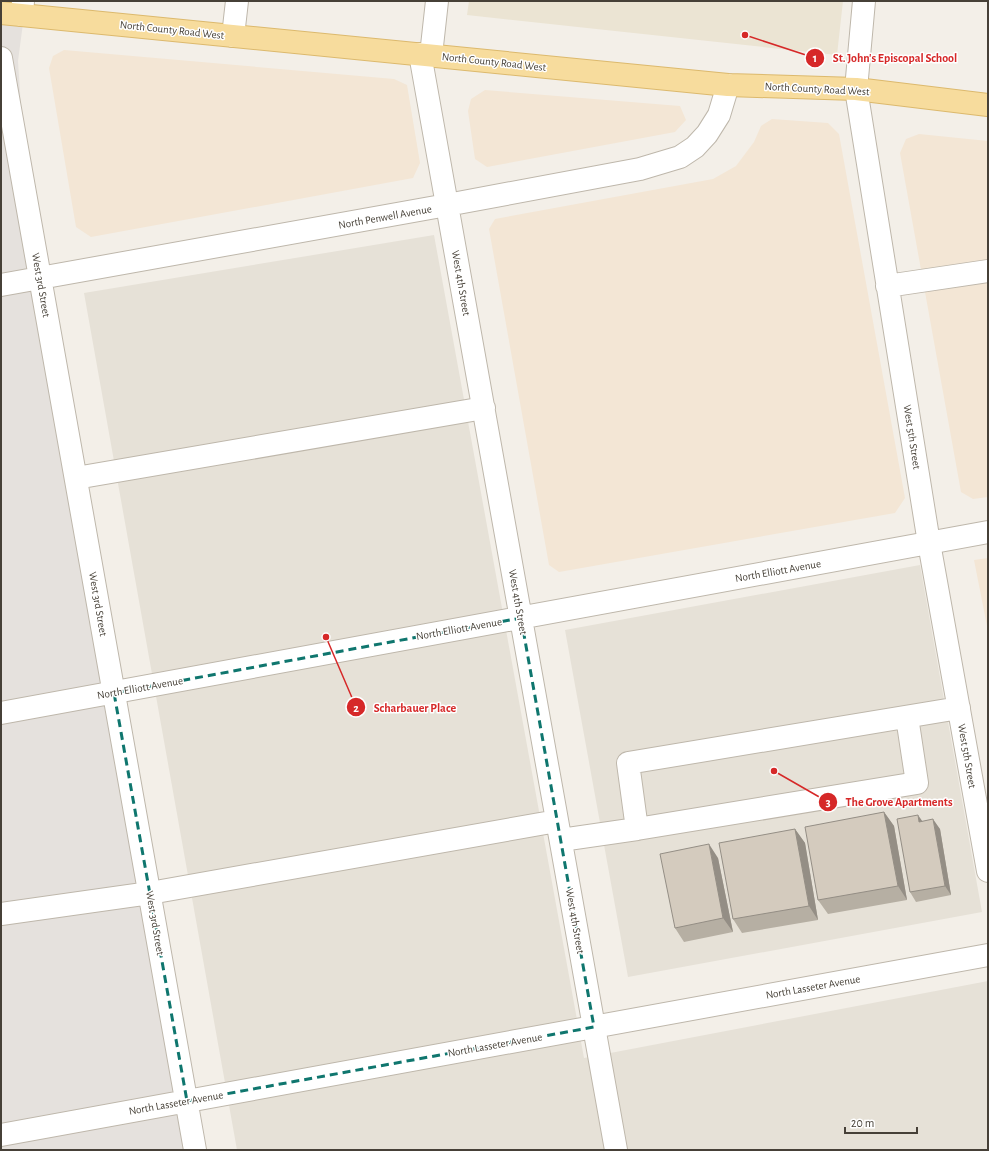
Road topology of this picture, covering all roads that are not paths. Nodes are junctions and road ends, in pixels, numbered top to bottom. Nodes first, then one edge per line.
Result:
1 (237, 1) edge
2 (437, 1) edge
3 (864, 1) edge
4 (15, 10) edge
5 (233, 36) junction
6 (425, 55) junction
7 (1, 58) edge
8 (728, 85) junction
9 (856, 89) junction
10 (988, 105) edge
11 (448, 206) junction
12 (988, 271) edge
13 (40, 278) junction
14 (1, 285) edge
15 (888, 286) junction
16 (484, 408) junction
17 (76, 478) junction
18 (988, 532) edge
19 (929, 543) junction
20 (521, 618) junction
21 (114, 693) junction
22 (959, 708) junction
23 (1, 713) edge
24 (907, 716) junction
25 (637, 829) junction
26 (559, 831) junction
27 (988, 871) edge
28 (150, 892) junction
29 (1, 914) edge
30 (988, 956) edge
31 (594, 1027) junction
32 (187, 1101) junction
33 (1, 1135) edge
34 (195, 1150) edge
35 (616, 1150) edge

1 - 5 street
2 - 6 street, West 4th Street
3 - 9 street, West 5th Street
4 - 5 main road, North County Road West
5 - 6 main road, North County Road West
6 - 8 main road, North County Road West
6 - 11 street, West 4th Street
7 - 13 street, West 3rd Street
8 - 9 main road, North County Road West
8 - 11 street, North Penwell Avenue
9 - 10 main road, North County Road West
9 - 15 street, West 5th Street
11 - 13 street, North Penwell Avenue
11 - 16 street, West 4th Street
12 - 15 street
13 - 14 street, North Penwell Avenue
13 - 17 street, West 3rd Street
15 - 19 street, West 5th Street
16 - 17 street
16 - 20 street, West 4th Street
17 - 21 street, West 3rd Street
18 - 19 street, North Elliott Avenue
19 - 20 street, North Elliott Avenue
19 - 22 street, West 5th Street
20 - 21 street, North Elliott Avenue
20 - 26 street, West 4th Street
21 - 23 street, North Elliott Avenue
21 - 28 street, West 3rd Street
22 - 24 street
22 - 27 street, West 5th Street
24 - 25 street
24 - 25 street
25 - 26 street
26 - 28 street
26 - 31 street, West 4th Street
28 - 29 street
28 - 32 street, West 3rd Street
30 - 31 street, North Lasseter Avenue
31 - 32 street, North Lasseter Avenue
31 - 35 street, West 4th Street
32 - 33 street, North Lasseter Avenue
32 - 34 street, West 3rd Street

